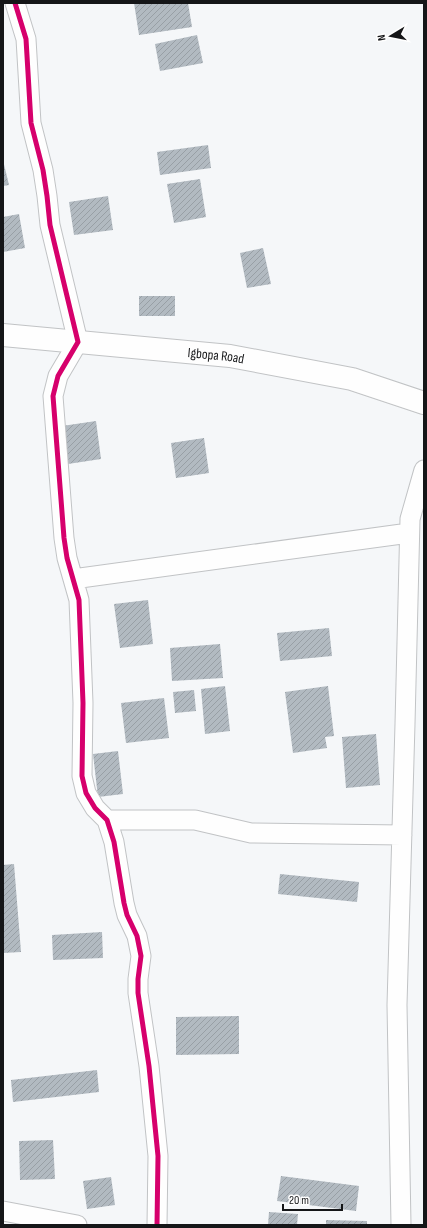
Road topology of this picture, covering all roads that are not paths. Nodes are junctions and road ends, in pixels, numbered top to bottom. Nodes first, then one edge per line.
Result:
1 (15, 3) edge
2 (3, 335) edge
3 (78, 342) junction
4 (424, 403) edge
5 (424, 470) edge
6 (409, 533) junction
7 (74, 579) junction
8 (107, 820) junction
9 (402, 834) junction
10 (3, 1211) edge
11 (36, 1221) edge
12 (77, 1225) edge
13 (157, 1225) edge
14 (402, 1225) edge

1 - 3 street
2 - 3 street, Igbopa Road
3 - 4 street, Igbopa Road
3 - 7 street
5 - 6 street
6 - 7 street
6 - 9 street
7 - 8 street
8 - 9 street
8 - 13 street
9 - 14 street
10 - 11 street
11 - 12 street

